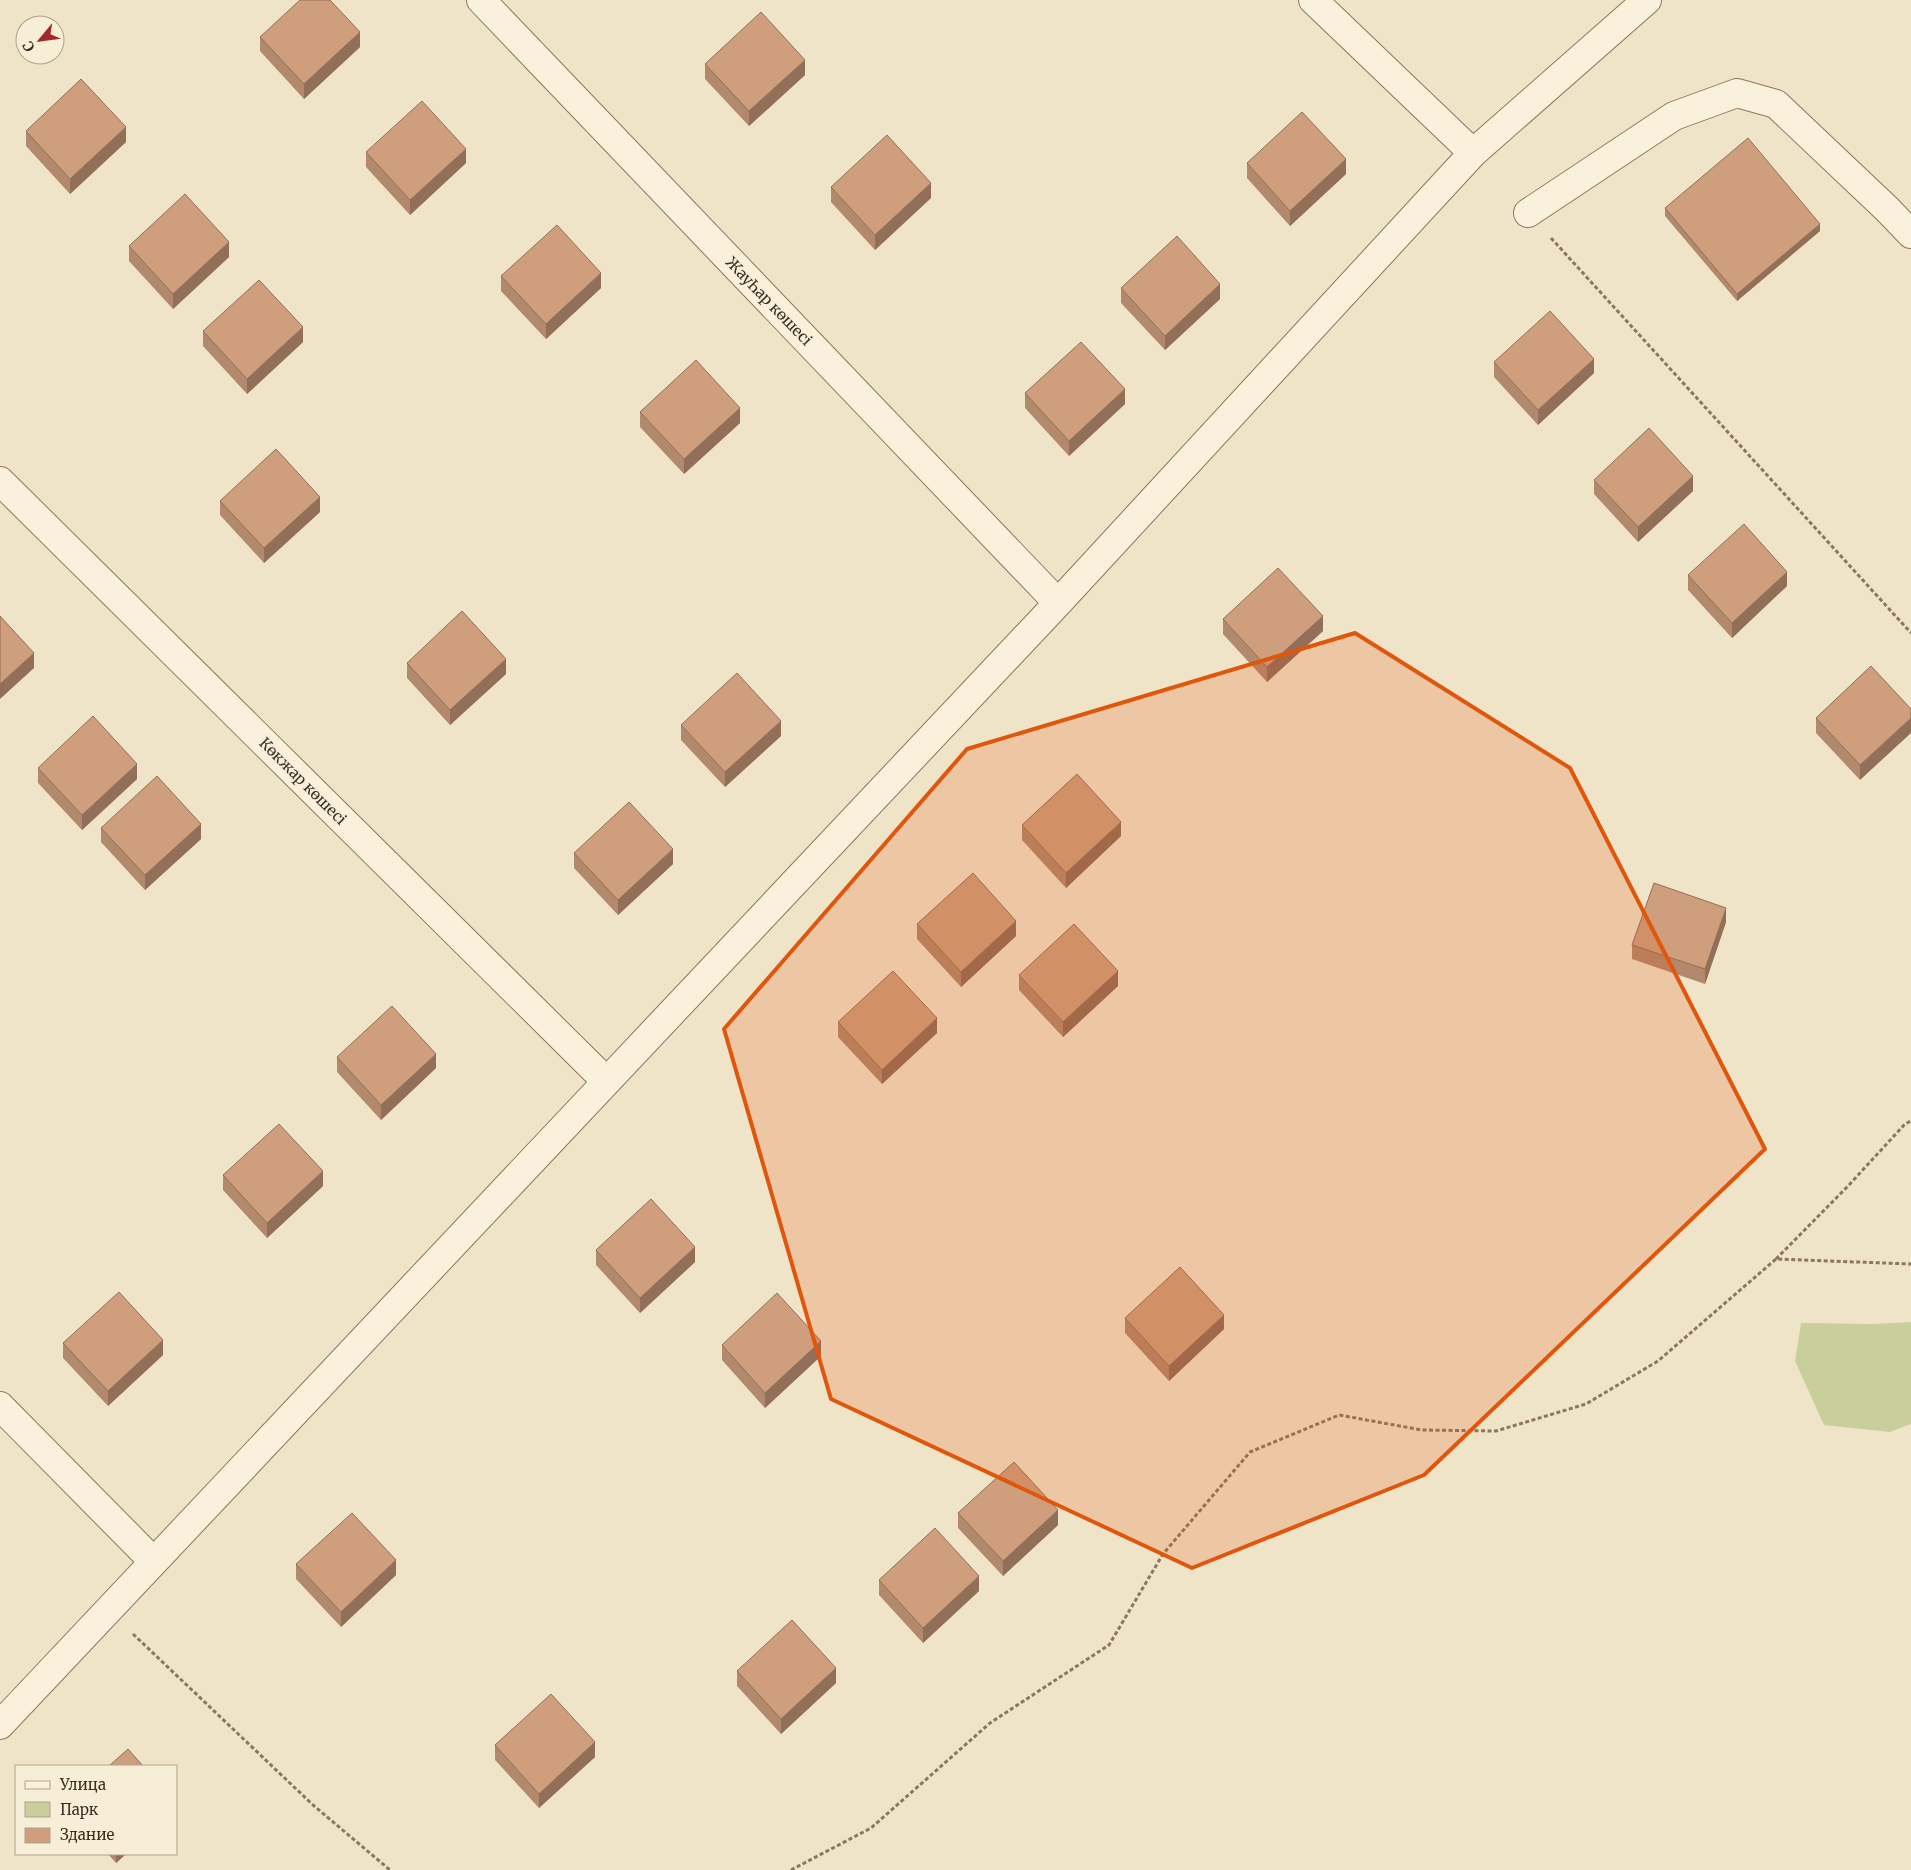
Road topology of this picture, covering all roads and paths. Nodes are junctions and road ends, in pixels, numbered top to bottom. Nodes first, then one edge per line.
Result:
1 (481, 0) edge
2 (1313, 0) edge
3 (1647, 0) edge
4 (1473, 153) junction
5 (1528, 213) joint
6 (1911, 234) edge
7 (0, 481) edge
8 (1058, 602) junction
9 (1911, 633) edge
10 (606, 1081) junction
11 (1911, 1121) edge
12 (1776, 1259) junction
13 (1911, 1264) edge
14 (0, 1406) edge
15 (153, 1561) junction
16 (107, 1610) junction
17 (0, 1725) edge
18 (390, 1870) edge
19 (791, 1870) edge

1 - 8 street, ЖауҺар көшесі
2 - 4 street
3 - 4 street
4 - 8 street
5 - 6 street
5 - 9 path
7 - 10 street, Көкжар көшесі
8 - 10 street
10 - 15 street
11 - 12 path
12 - 13 path
12 - 19 path
14 - 15 street
15 - 16 street
16 - 17 street
16 - 18 path

